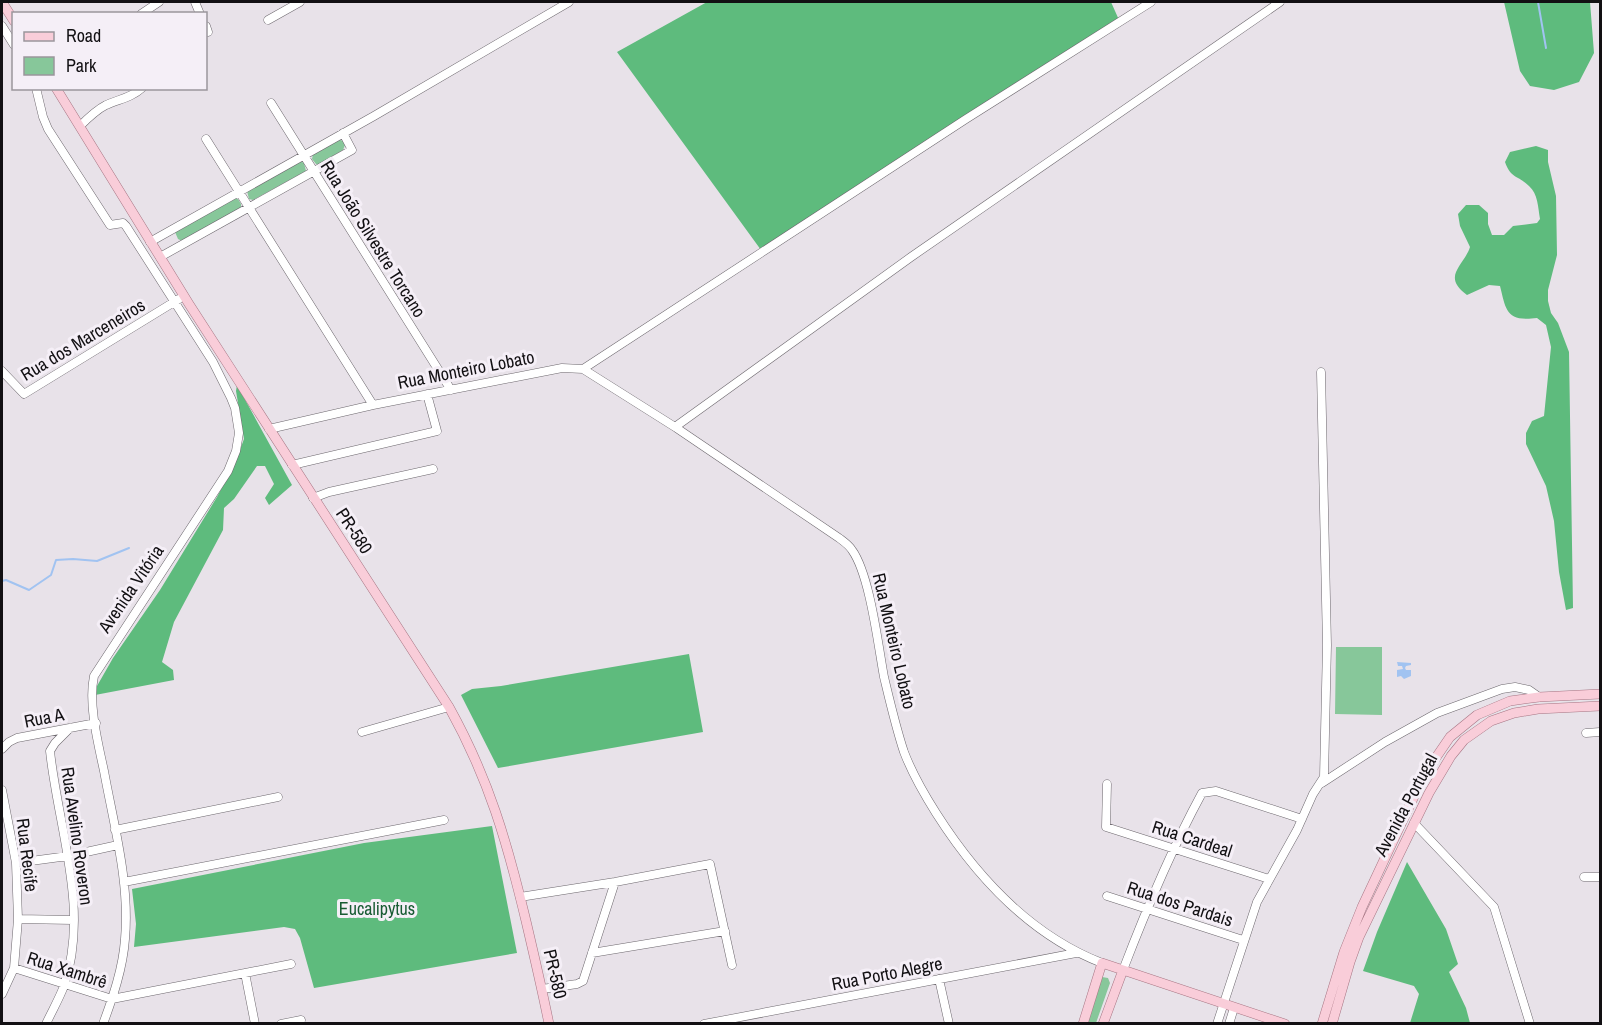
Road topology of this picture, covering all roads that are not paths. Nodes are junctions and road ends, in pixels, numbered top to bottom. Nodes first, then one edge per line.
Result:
1 (2, 2) edge
2 (159, 2) edge
3 (300, 2) edge
4 (569, 2) edge
5 (1151, 2) edge
6 (1280, 2) edge
7 (144, 12) edge
8 (12, 18) edge
9 (268, 20) dead end
10 (2, 26) edge
11 (2, 41) edge
12 (12, 43) edge
13 (36, 90) edge
14 (57, 90) edge
15 (140, 90) edge
16 (271, 103) dead end
17 (80, 126) junction
18 (343, 134) junction
19 (206, 139) dead end
20 (303, 156) junction
21 (313, 171) junction
22 (240, 191) junction
23 (249, 207) junction
24 (150, 242) junction
25 (160, 257) junction
26 (184, 296) junction
27 (175, 302) junction
28 (583, 369) junction
29 (2, 371) edge
30 (1321, 372) dead end
31 (451, 390) junction
32 (427, 394) junction
33 (373, 405) junction
34 (675, 427) junction
35 (269, 429) junction
36 (292, 465) junction
37 (433, 469) dead end
38 (313, 498) junction
39 (1600, 694) edge
40 (1539, 697) junction
41 (1600, 706) edge
42 (449, 707) junction
43 (96, 723) junction
44 (70, 728) junction
45 (362, 732) dead end
46 (1586, 732) dead end
47 (1600, 732) edge
48 (2, 748) edge
49 (1323, 781) junction
50 (1107, 784) dead end
51 (2, 790) edge
52 (278, 797) dead end
53 (1302, 819) junction
54 (444, 820) dead end
55 (1414, 823) junction
56 (115, 830) junction
57 (118, 845) junction
58 (1173, 848) junction
59 (68, 856) junction
60 (16, 863) junction
61 (1584, 877) dead end
62 (1600, 877) edge
63 (1269, 879) junction
64 (124, 882) junction
65 (615, 882) junction
66 (1107, 896) dead end
67 (520, 897) junction
68 (1147, 909) junction
69 (18, 919) junction
70 (73, 920) junction
71 (724, 932) junction
72 (1244, 940) junction
73 (592, 952) junction
74 (1076, 952) junction
75 (1102, 963) junction
76 (291, 964) dead end
77 (732, 965) dead end
78 (14, 968) junction
79 (1123, 970) junction
80 (245, 973) junction
81 (939, 979) junction
82 (64, 986) junction
83 (542, 989) junction
84 (2, 994) edge
85 (112, 999) junction
86 (1224, 1004) junction
87 (1234, 1008) junction
88 (301, 1020) dead end
89 (744, 1020) edge
90 (46, 1023) edge
91 (103, 1023) edge
92 (255, 1023) edge
93 (281, 1023) edge
94 (549, 1023) edge
95 (704, 1023) edge
96 (949, 1023) edge
97 (1083, 1023) edge
98 (1103, 1023) edge
99 (1217, 1023) edge
100 (1229, 1023) edge
101 (1286, 1023) edge
102 (1322, 1023) edge
103 (1332, 1023) edge
104 (1530, 1023) edge

1 - 8 main road
2 - 7 street
3 - 9 street
4 - 18 street
5 - 28 street
6 - 34 street
10 - 12 street
11 - 12 street
13 - 27 street, Avenida Vitória
14 - 17 main road, PR-580 / PR-580
15 - 17 street
16 - 20 street, Rua João Silvestre Torcano
17 - 24 main road, PR-580 / PR-580
18 - 20 street
18 - 21 street
19 - 22 street
20 - 21 street, Rua João Silvestre Torcano
20 - 22 street
21 - 23 street
21 - 31 street, Rua João Silvestre Torcano
22 - 23 street
22 - 24 street
23 - 25 street
23 - 33 street
24 - 25 main road, PR-580 / PR-580
25 - 26 main road, PR-580 / PR-580
26 - 27 street, Rua dos Marceneiros
26 - 35 main road, PR-580 / PR-580
27 - 29 street, Rua dos Marceneiros
27 - 43 street, Avenida Vitória
28 - 31 street, Rua Monteiro Lobato
28 - 34 street, Rua Monteiro Lobato
30 - 49 street
31 - 32 street, Rua Monteiro Lobato
32 - 33 street, Rua Monteiro Lobato
32 - 36 street
33 - 35 street, Rua Monteiro Lobato
34 - 74 street, Rua Monteiro Lobato
35 - 36 main road, PR-580 / PR-580
36 - 38 main road, PR-580 / PR-580
37 - 38 street
38 - 42 main road, PR-580 / PR-580
39 - 40 main road
40 - 49 street
40 - 102 main road
41 - 55 main road, Avenida Portugal
42 - 45 street
42 - 67 main road, PR-580 / PR-580
43 - 44 street, Rua A
43 - 56 street, Avenida Vitória
44 - 48 street, Rua A
44 - 59 street, Rua Avelino Roveron
46 - 47 street
49 - 53 street
50 - 58 street, Rua Cardeal
51 - 60 street, Rua Recife
52 - 56 street
53 - 58 street
53 - 63 street
54 - 64 street
55 - 103 main road, Avenida Portugal
55 - 104 street
56 - 57 street, Avenida Vitória
57 - 59 street
57 - 64 street, Avenida Vitória
58 - 63 street, Rua Cardeal
58 - 68 street
59 - 60 street
59 - 70 street, Rua Avelino Roveron
60 - 69 street, Rua Recife
61 - 62 street
63 - 72 street
64 - 85 street, Avenida Vitória
65 - 67 street
65 - 71 street
65 - 73 street
66 - 68 street, Rua dos Pardais
67 - 83 main road, PR-580 / PR-580
68 - 72 street, Rua dos Pardais
68 - 79 street
69 - 70 street
69 - 78 street, Rua Recife
70 - 82 street, Rua Avelino Roveron
71 - 73 street
71 - 77 street
72 - 86 street
73 - 83 street
74 - 75 street, Rua Monteiro Lobato
74 - 81 street, Rua Porto Alegre
75 - 79 main road, Rua Monteiro Lobato
75 - 97 main road
76 - 80 street
78 - 82 street, Rua Xambrê
78 - 84 street, Rua Recife
79 - 86 main road, Rua Monteiro Lobato
79 - 98 main road
80 - 85 street
80 - 92 street
81 - 89 street, Rua Porto Alegre
81 - 96 street
82 - 85 street, Rua Xambrê
82 - 90 street, Rua Avelino Roveron
83 - 94 main road, PR-580 / PR-580
85 - 91 street, Avenida Vitória
86 - 87 main road, Rua Monteiro Lobato
86 - 99 street
87 - 100 street
87 - 101 main road, Rua Monteiro Lobato
88 - 93 street
89 - 95 street, Rua Porto Alegre

